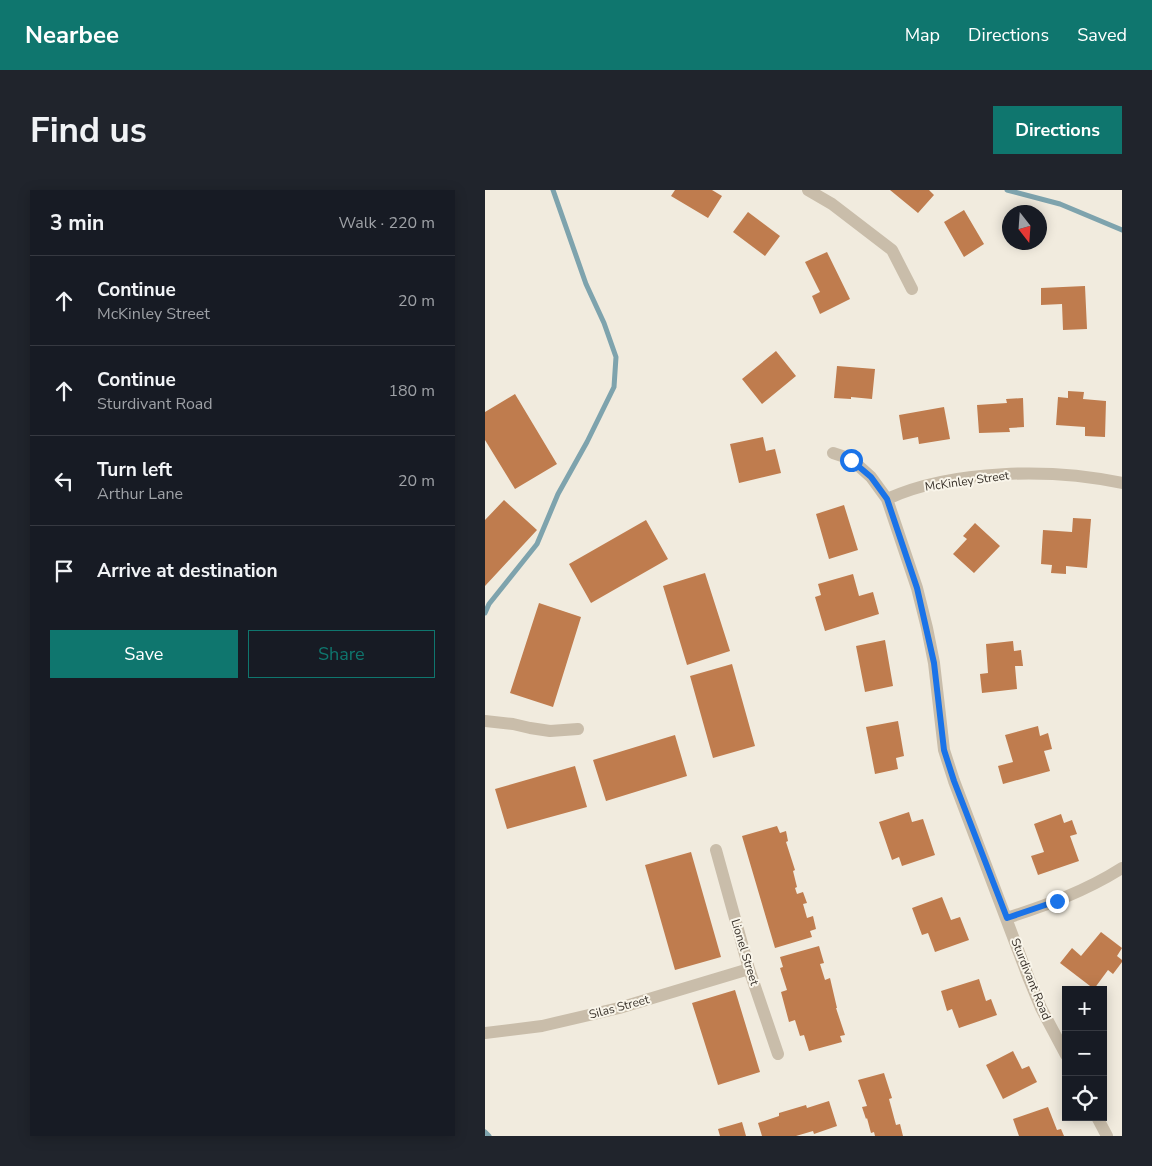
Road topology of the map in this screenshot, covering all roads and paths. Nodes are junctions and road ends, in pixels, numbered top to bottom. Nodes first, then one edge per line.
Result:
1 (808, 190) edge
2 (912, 289) dead end
3 (833, 453) dead end
4 (1122, 483) edge
5 (887, 499) junction
6 (485, 721) edge
7 (578, 729) dead end
8 (716, 850) dead end
9 (1122, 868) edge
10 (1007, 918) junction
11 (749, 968) junction
12 (485, 1033) edge
13 (1062, 1047) edge
14 (778, 1054) dead end
15 (1099, 1121) edge
16 (1107, 1136) edge

1 - 2 street
3 - 5 street
4 - 5 street, McKinley Street
5 - 10 street, Sturdivant Road
6 - 7 street
8 - 11 street, Lionel Street
9 - 10 street
10 - 13 street, Sturdivant Road
11 - 12 street, Silas Street
11 - 14 street, Lionel Street
15 - 16 street

